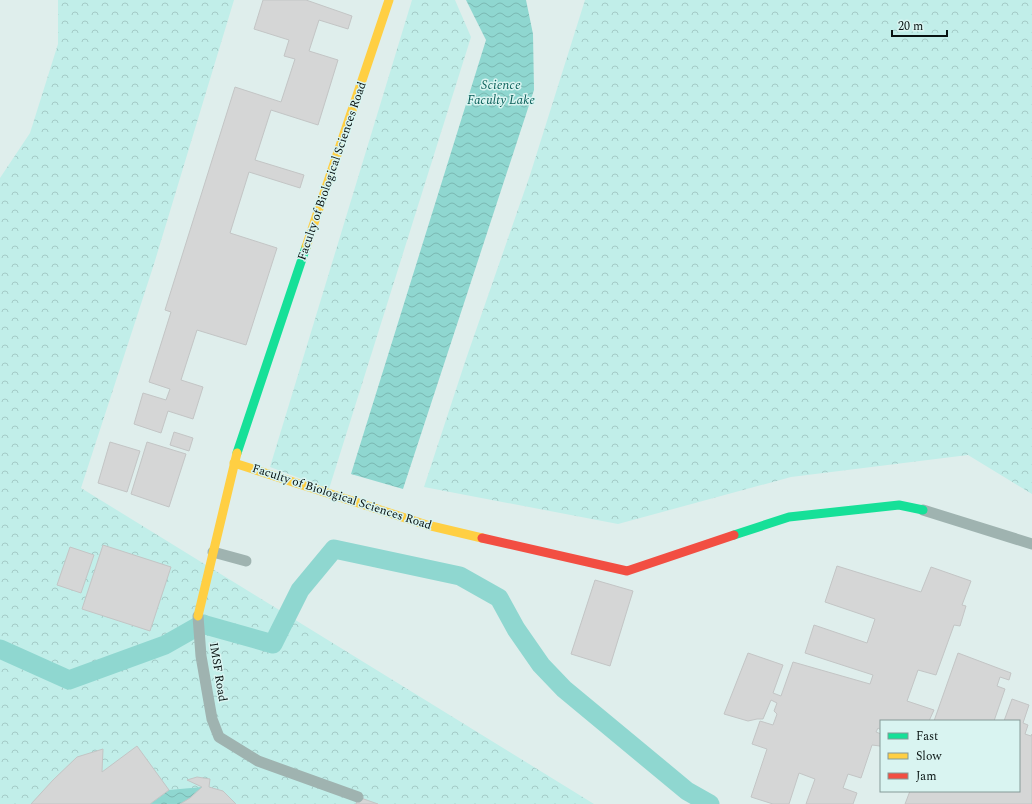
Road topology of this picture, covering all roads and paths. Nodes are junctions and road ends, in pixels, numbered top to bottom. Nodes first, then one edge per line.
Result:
1 (389, 0) edge
2 (234, 463) junction
3 (923, 510) joint
4 (1032, 544) edge
5 (213, 552) junction
6 (246, 561) dead end
7 (198, 616) joint
8 (358, 797) dead end

1 - 2 street, Faculty of Biological Sciences Road
2 - 3 street, Faculty of Biological Sciences Road
2 - 5 street, IMSF Road
3 - 4 lane
5 - 6 lane
5 - 7 street, IMSF Road
7 - 8 lane, IMSF Road

